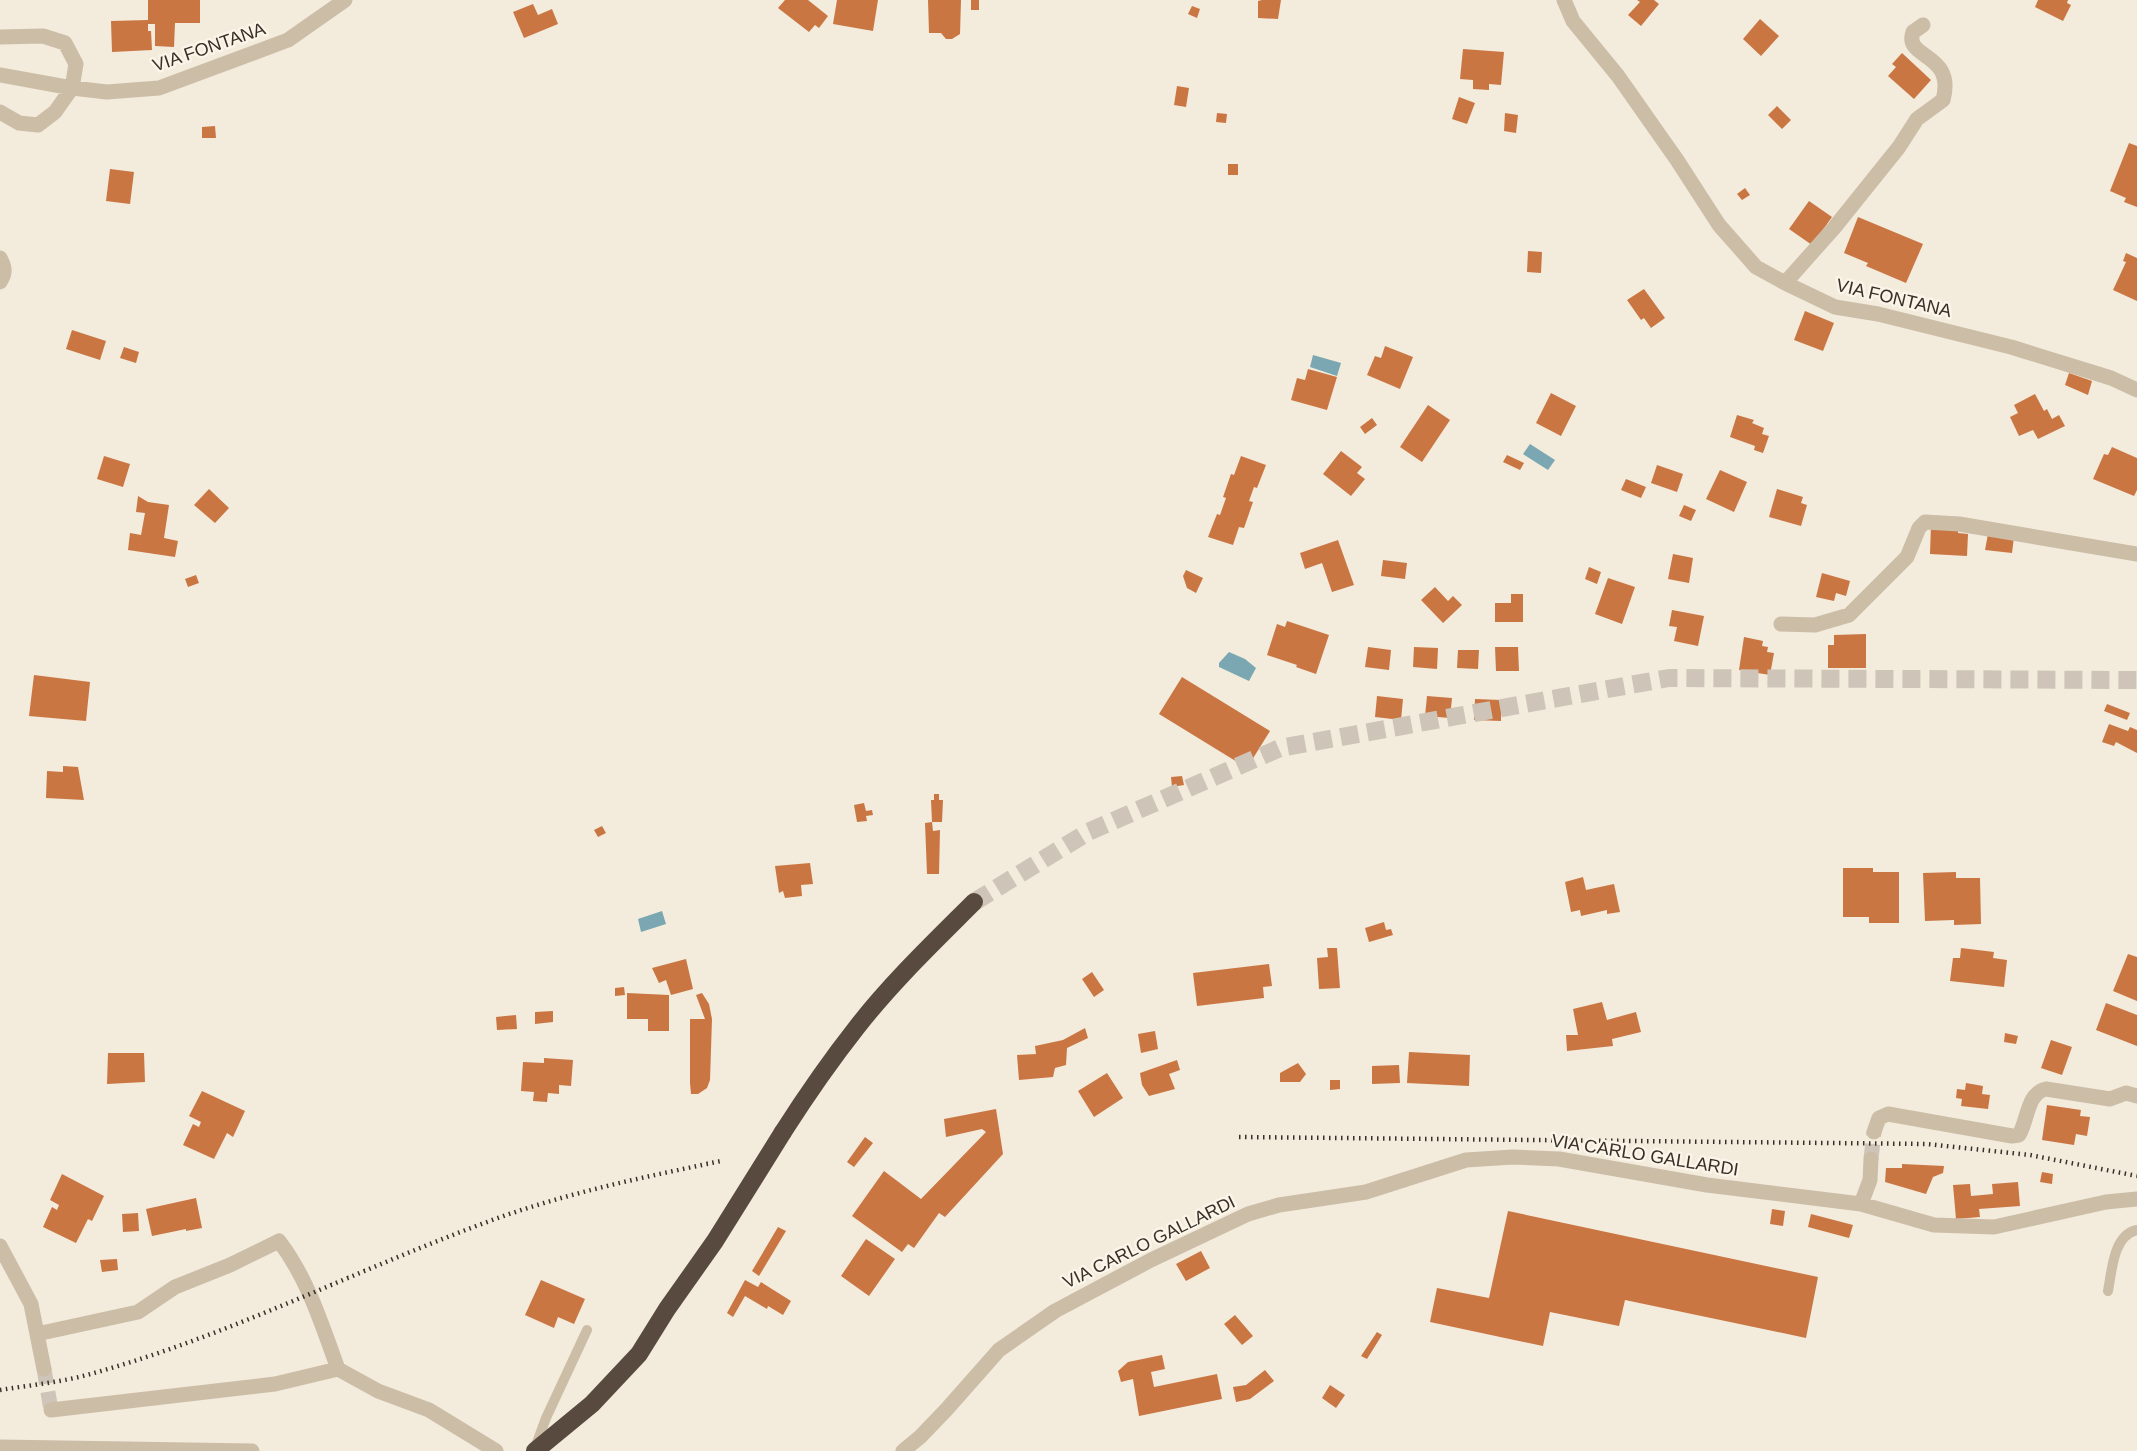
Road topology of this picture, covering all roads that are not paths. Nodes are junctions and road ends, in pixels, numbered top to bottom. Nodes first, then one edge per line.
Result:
1 (345, 0) edge
2 (1564, 0) edge
3 (1923, 25) dead end
4 (0, 38) edge
5 (0, 75) edge
6 (72, 88) junction
7 (0, 112) edge
8 (0, 258) edge
9 (0, 282) edge
10 (1785, 283) junction
11 (2137, 390) edge
12 (2137, 554) edge
13 (1781, 624) dead end
14 (974, 902) tunnel mouth
15 (2137, 1096) edge
16 (1874, 1132) tunnel mouth
17 (1871, 1159) tunnel mouth
18 (2137, 1199) edge
19 (1861, 1203) junction
20 (2137, 1230) edge
21 (0, 1246) edge
22 (2108, 1291) dead end
23 (587, 1329) dead end
24 (37, 1334) junction
25 (44, 1369) tunnel mouth
26 (338, 1369) junction
27 (51, 1410) dead end
28 (0, 1447) edge
29 (252, 1451) edge
30 (496, 1451) edge
31 (534, 1451) edge
32 (903, 1451) edge

1 - 6 street, VIA FONTANA
2 - 10 street, VIA FONTANA
3 - 10 street
4 - 6 street
5 - 6 street, VIA FONTANA
6 - 7 street
8 - 9 street
10 - 11 street, VIA FONTANA
12 - 13 street
14 - 31 highway, bridge
15 - 16 street
17 - 19 street
18 - 19 street, VIA CARLO GALLARDI
19 - 32 street, VIA CARLO GALLARDI
20 - 22 lane
21 - 24 street
23 - 31 lane
24 - 25 street
24 - 26 street
26 - 27 street
26 - 30 street
28 - 29 street

